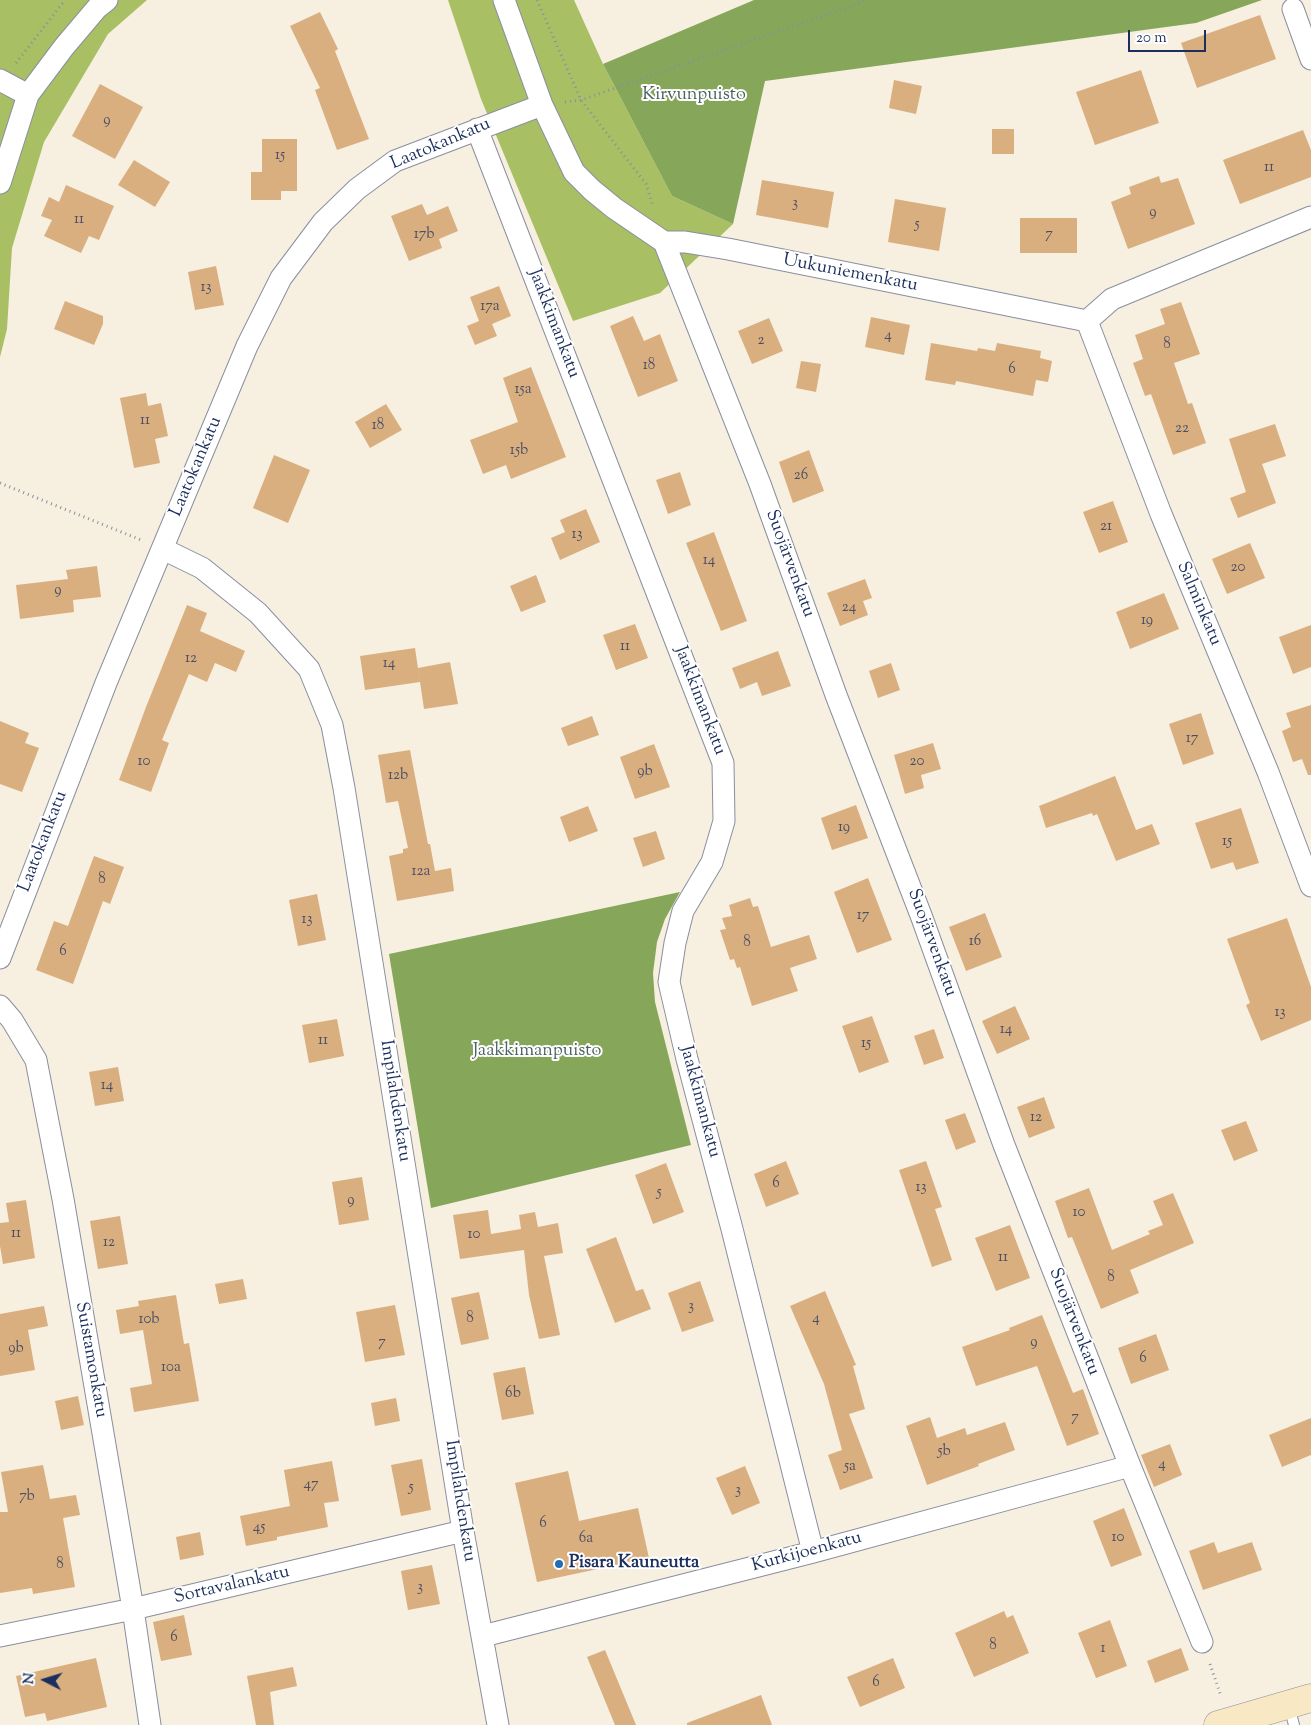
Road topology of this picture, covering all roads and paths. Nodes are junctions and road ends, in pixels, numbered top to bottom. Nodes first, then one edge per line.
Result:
1 (65, 0) edge
2 (107, 0) edge
3 (504, 0) edge
4 (537, 0) edge
5 (868, 0) edge
6 (1293, 9) dead end
7 (1311, 59) edge
8 (16, 62) dead end
9 (0, 80) edge
10 (28, 95) junction
11 (581, 100) junction
12 (542, 105) junction
13 (477, 129) junction
14 (0, 183) edge
15 (1311, 217) edge
16 (664, 242) junction
17 (1087, 321) junction
18 (0, 483) edge
19 (163, 549) junction
20 (1311, 886) edge
21 (0, 958) edge
22 (0, 1006) edge
23 (1130, 1466) junction
24 (463, 1532) junction
25 (813, 1552) junction
26 (133, 1609) junction
27 (0, 1636) edge
28 (483, 1636) junction
29 (1202, 1642) joint
30 (1298, 1709) edge
31 (1224, 1723) edge
32 (150, 1725) edge
33 (498, 1725) edge

1 - 8 path
2 - 10 street
3 - 12 street
4 - 11 path
5 - 11 path
6 - 7 street
9 - 10 street
10 - 14 street
11 - 12 path
11 - 16 path
12 - 13 street, Laatokankatu
12 - 16 street
13 - 19 street, Laatokankatu
13 - 25 street, Jaakkimankatu
15 - 17 street
16 - 17 street, Uukuniemenkatu
16 - 23 street, Suojärvenkatu
17 - 20 street, Salminkatu
18 - 19 path
19 - 21 street, Laatokankatu
19 - 24 street, Impilahdenkatu
22 - 26 street, Suistamonkatu
23 - 25 street, Kurkijoenkatu
23 - 29 street, Suojärvenkatu
24 - 26 street, Sortavalankatu
24 - 28 street, Impilahdenkatu
25 - 28 street, Kurkijoenkatu
26 - 27 street, Sortavalankatu
26 - 32 street, Suistamonkatu
28 - 33 street, Impilahdenkatu
29 - 31 path
30 - 31 main road

